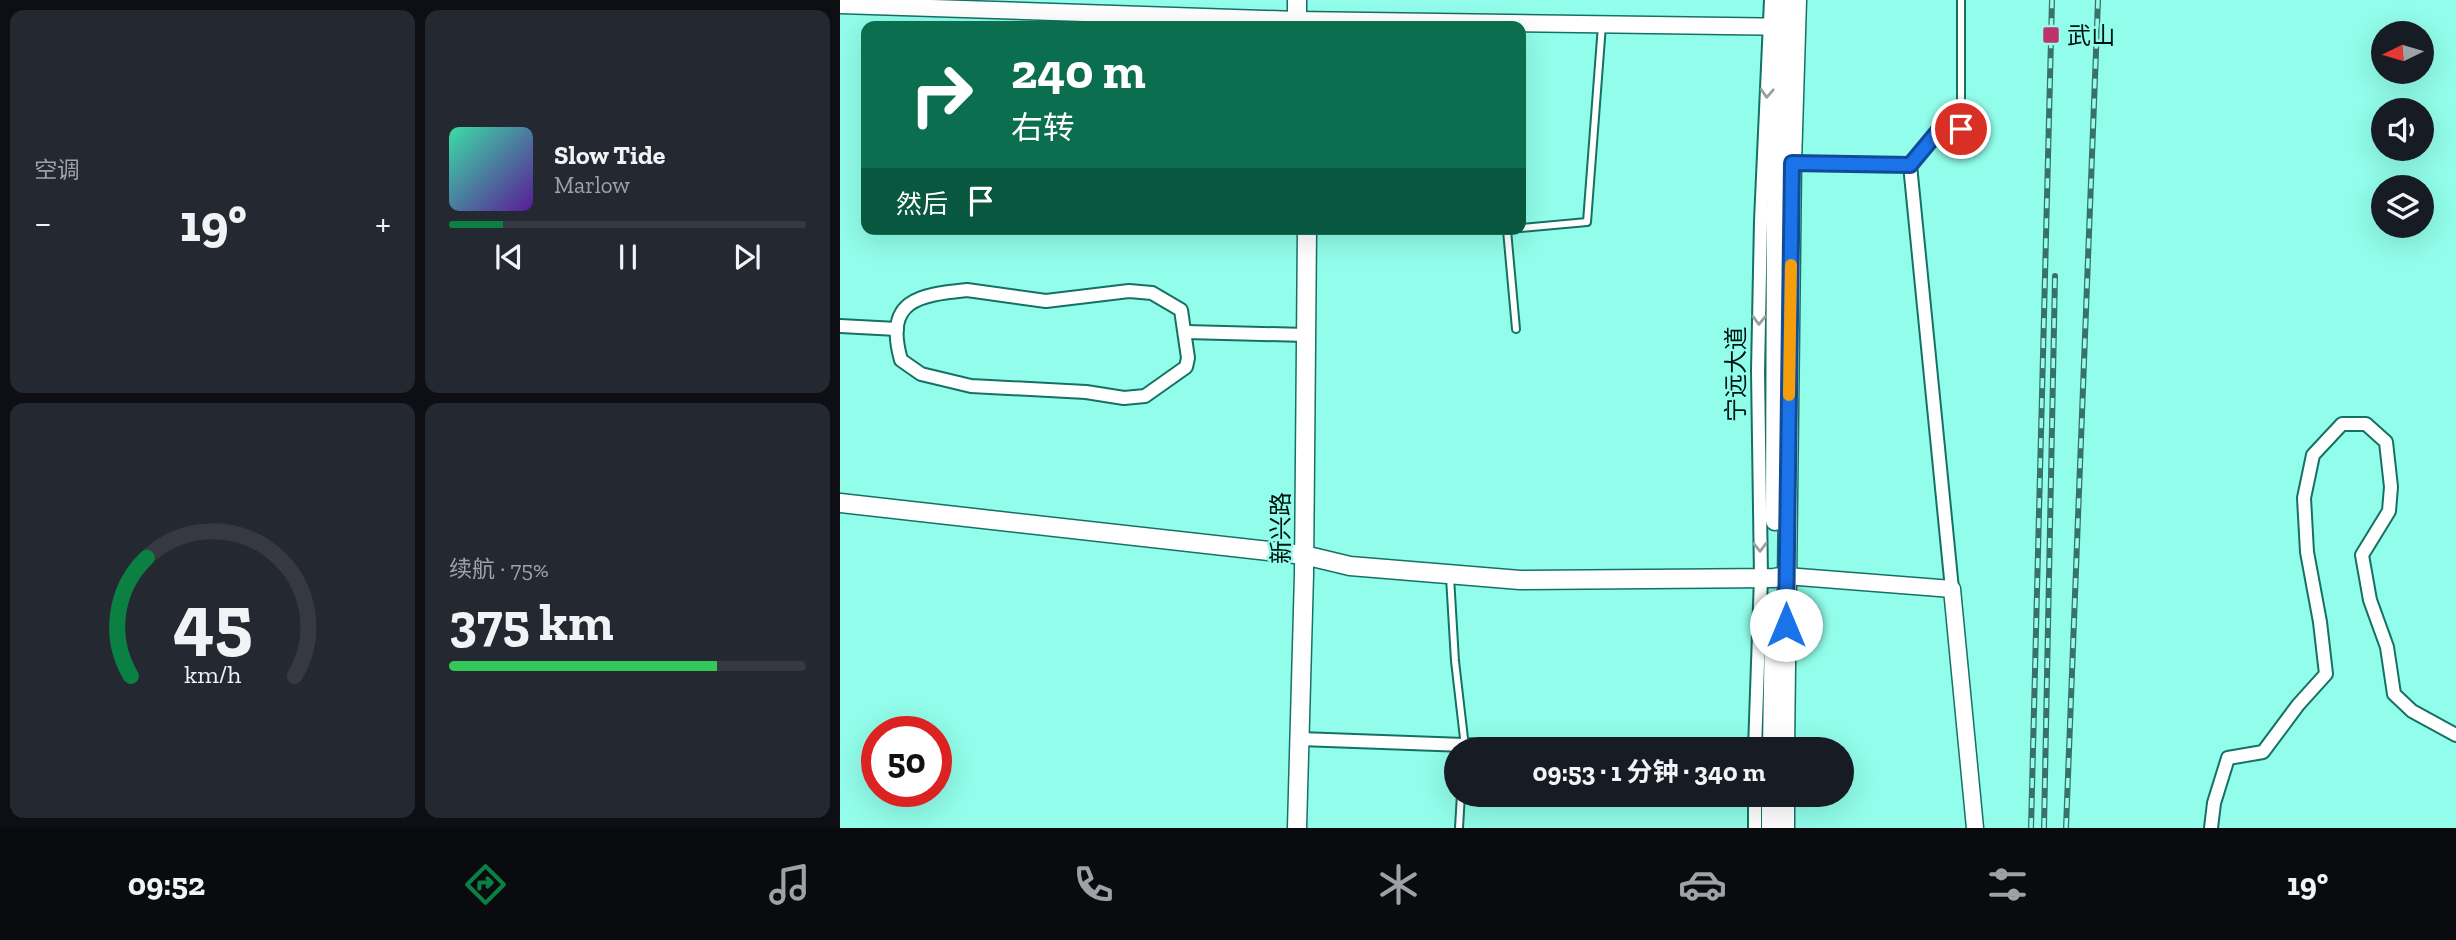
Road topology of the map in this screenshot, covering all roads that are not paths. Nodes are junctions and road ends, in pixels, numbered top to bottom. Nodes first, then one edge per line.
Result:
1 (1297, 0) edge
2 (1308, 0) edge
3 (1771, 0) edge
4 (1781, 0) edge
5 (1797, 0) edge
6 (1961, 0) edge
7 (840, 5) edge
8 (1252, 21) edge
9 (1302, 21) edge
10 (1303, 21) edge
11 (1526, 23) edge
12 (1602, 23) junction
13 (1782, 27) junction
14 (1792, 163) junction
15 (1910, 165) junction
16 (1526, 228) edge
17 (1295, 235) edge
18 (1307, 235) edge
19 (1507, 235) edge
20 (840, 326) edge
21 (897, 329) junction
22 (1516, 329) dead end
23 (1186, 332) junction
24 (1300, 335) junction
25 (840, 503) edge
26 (1299, 555) junction
27 (1450, 574) junction
28 (1774, 577) junction
29 (1952, 589) junction
30 (2456, 735) edge
31 (1464, 737) edge
32 (1756, 737) edge
33 (1772, 737) edge
34 (1784, 737) edge
35 (1300, 739) junction
36 (1444, 746) edge
37 (1460, 807) edge
38 (1755, 807) edge
39 (1771, 807) edge
40 (1785, 807) edge
41 (1285, 828) edge
42 (1297, 828) edge
43 (1459, 828) edge
44 (1755, 828) edge
45 (1771, 828) edge
46 (1785, 828) edge
47 (1975, 828) edge
48 (2211, 828) edge

1 - 9 main road
2 - 10 main road
3 - 13 street, 宁远大道
4 - 13 main road, 宁远大道
5 - 13 main road, 宁远大道
6 - 15 lane
7 - 8 street
11 - 12 street
12 - 13 street
12 - 16 lane
13 - 14 main road, 宁远大道
13 -> 28 main road, 宁远大道
14 - 15 street
14 - 28 main road, 宁远大道
15 - 29 street
17 - 24 main road, 新兴路
18 - 24 main road, 新兴路
19 - 22 lane
20 - 21 street
21 - 23 street
21 - 23 street
23 - 24 street
24 - 26 main road, 新兴路
25 - 26 main road
26 - 27 main road
26 - 35 main road, 新兴路
26 - 41 main road, 新兴路
27 - 28 main road
27 - 31 lane
28 - 29 street
28 - 32 street, 宁远大道
28 - 33 main road, 宁远大道
28 - 34 main road, 宁远大道
29 - 47 street
30 - 48 street
35 - 36 street
35 - 42 main road, 新兴路
37 - 43 lane
38 - 44 street
39 - 45 main road
40 - 46 main road

